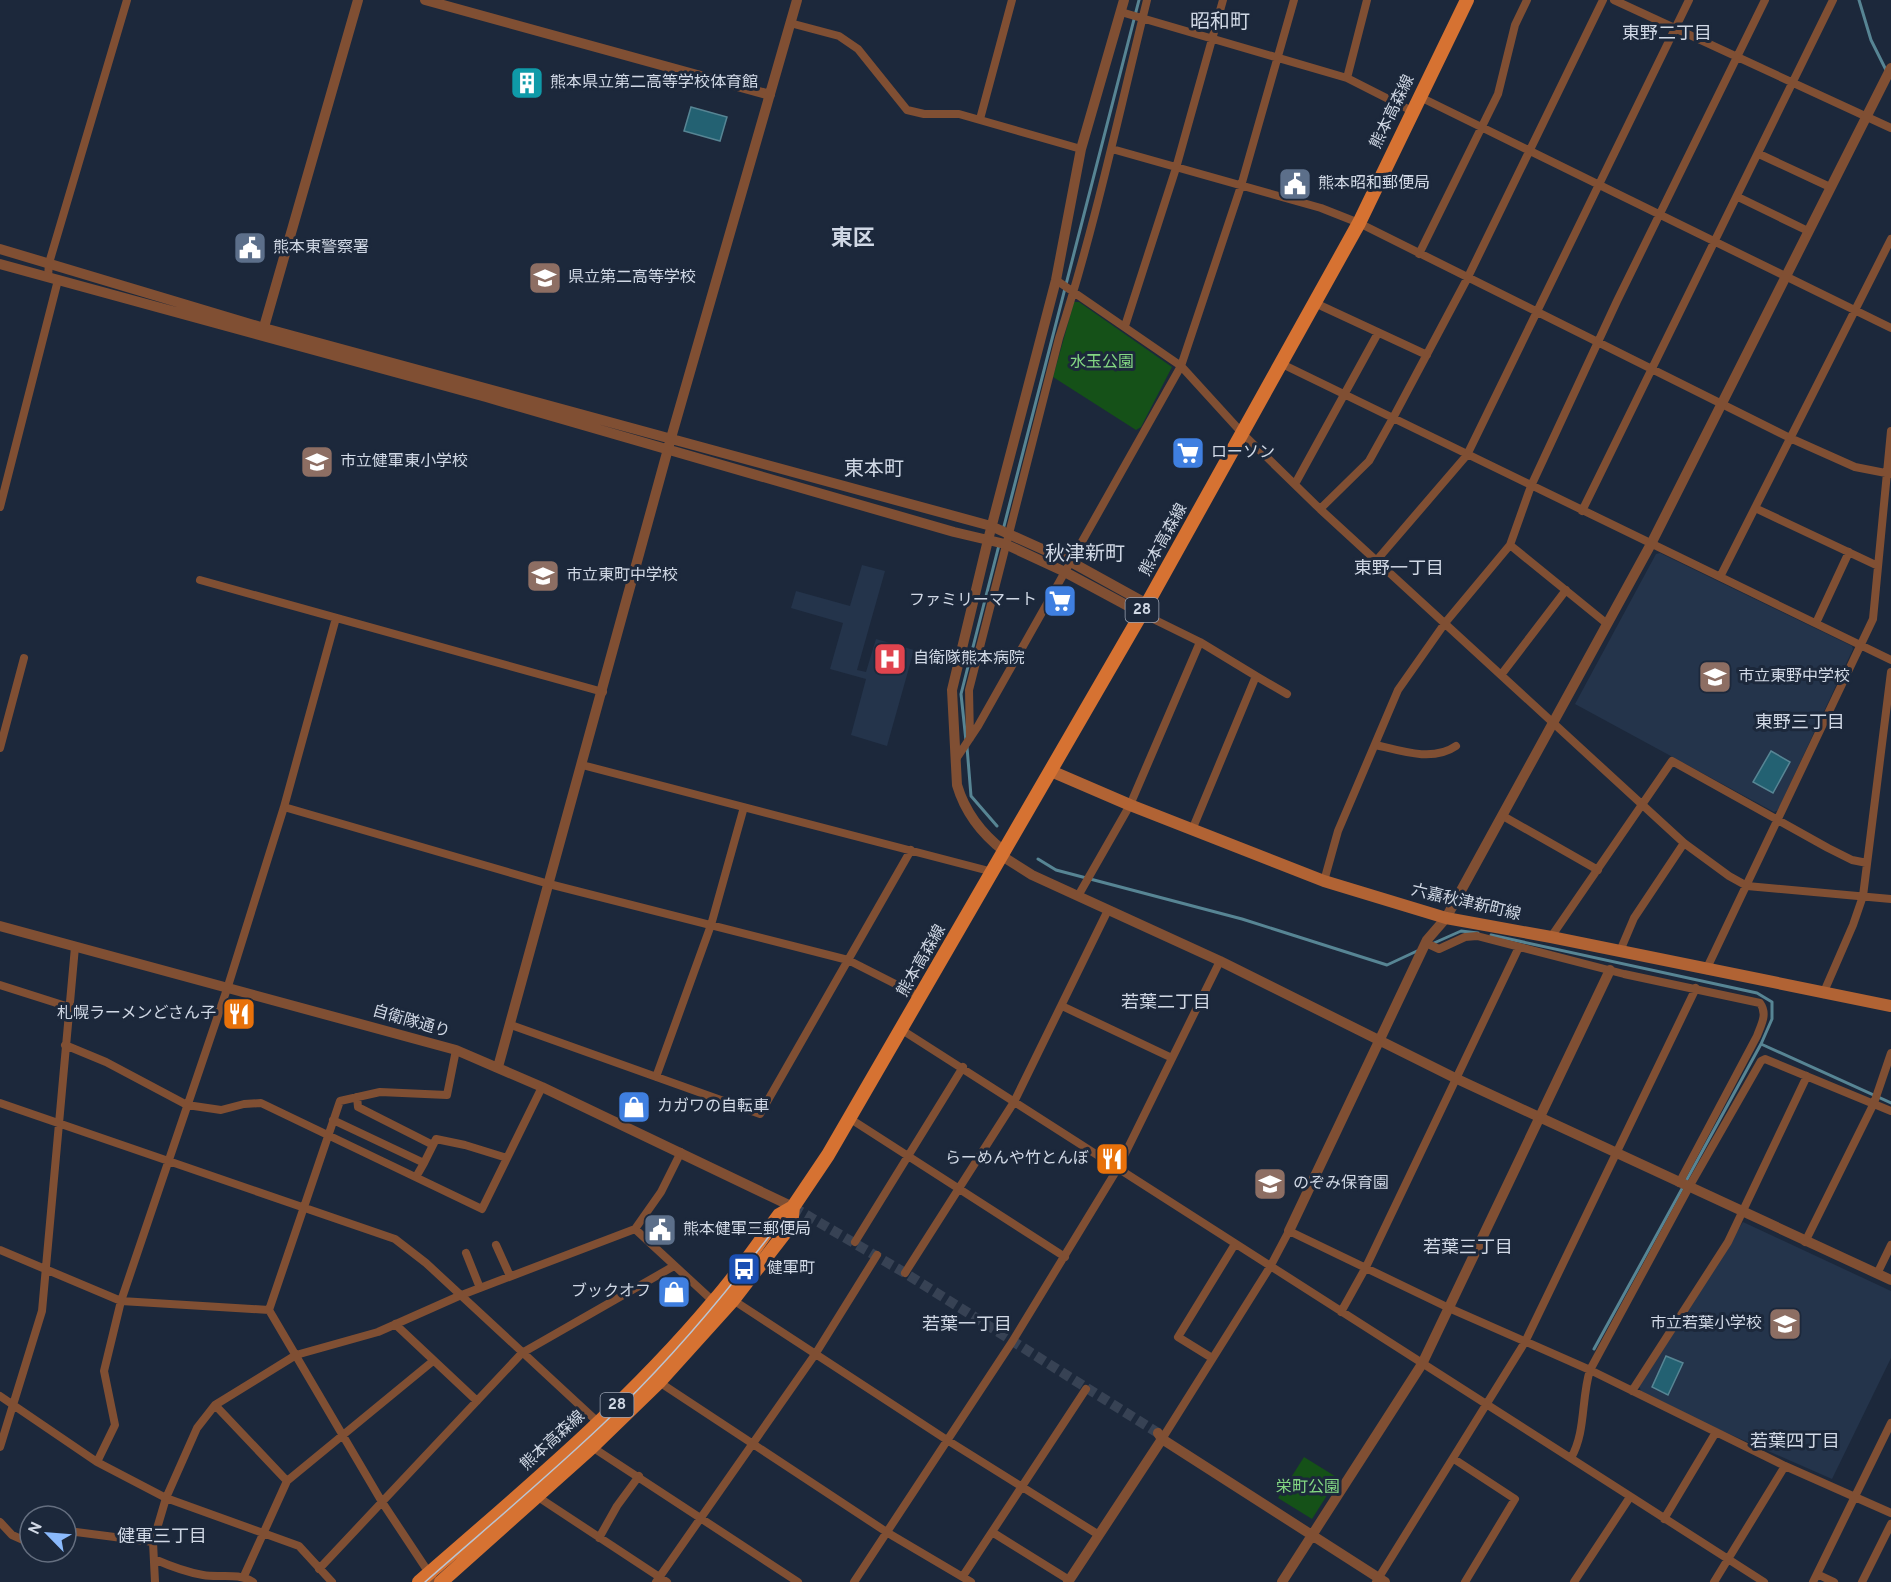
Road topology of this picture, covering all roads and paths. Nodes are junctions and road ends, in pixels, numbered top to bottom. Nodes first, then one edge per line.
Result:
1 (127, 0) edge
2 (358, 0) edge
3 (425, 0) edge
4 (797, 0) edge
5 (1012, 0) edge
6 (1124, 0) edge
7 (1147, 0) edge
8 (1223, 0) edge
9 (1294, 0) edge
10 (1367, 0) edge
11 (1467, 0) edge
12 (1527, 0) edge
13 (1603, 0) edge
14 (1614, 0) edge
15 (1689, 0) edge
16 (1766, 0) edge
17 (1833, 0) edge
18 (1124, 13) junction
19 (1140, 17) junction
20 (790, 23) junction
21 (1676, 30) junction
22 (1213, 39) junction
23 (1278, 57) junction
24 (1737, 57) junction
25 (1890, 70) edge
26 (1347, 78) junction
27 (1794, 83) junction
28 (770, 95) junction
29 (1418, 96) junction
30 (1412, 111) junction
31 (1865, 116) junction
32 (980, 119) junction
33 (1482, 127) junction
34 (1891, 128) edge
35 (1081, 149) junction
36 (1112, 149) junction
37 (1530, 149) junction
38 (1759, 154) junction
39 (1176, 168) junction
40 (1601, 185) junction
41 (1241, 186) junction
42 (1830, 187) junction
43 (1738, 197) junction
44 (1660, 214) junction
45 (1359, 223) junction
46 (1808, 231) junction
47 (1891, 239) edge
48 (1716, 241) junction
49 (0, 249) edge
50 (1419, 254) junction
51 (49, 263) junction
52 (0, 264) edge
53 (1786, 276) junction
54 (53, 279) junction
55 (1467, 279) junction
56 (1059, 282) junction
57 (1072, 290) junction
58 (1315, 303) junction
59 (1856, 310) junction
60 (1537, 313) junction
61 (1125, 326) junction
62 (1891, 328) edge
63 (263, 332) junction
64 (1378, 333) junction
65 (1597, 344) junction
66 (1427, 355) junction
67 (1282, 364) junction
68 (1181, 366) junction
69 (1651, 370) junction
70 (1345, 394) junction
71 (1721, 404) junction
72 (1393, 418) junction
73 (1891, 431) edge
74 (1243, 434) junction
75 (671, 438) junction
76 (1790, 438) junction
77 (668, 450) junction
78 (1467, 455) junction
79 (1889, 473) edge
80 (1295, 484) junction
81 (1531, 486) junction
82 (0, 507) edge
83 (1755, 508) junction
84 (1320, 509) junction
85 (1582, 511) junction
86 (998, 536) junction
87 (1651, 544) junction
88 (1510, 545) junction
89 (1849, 552) junction
90 (1377, 561) junction
91 (1878, 566) junction
92 (1067, 567) junction
93 (1720, 577) junction
94 (200, 580) dead end
95 (1566, 590) junction
96 (1144, 609) junction
97 (336, 618) junction
98 (1445, 623) junction
99 (1816, 623) junction
100 (1606, 624) junction
101 (1200, 642) junction
102 (1860, 645) junction
103 (24, 658) dead end
104 (1891, 660) edge
105 (1891, 672) edge
106 (1501, 675) junction
107 (1256, 676) junction
108 (603, 692) junction
109 (1287, 694) dead end
110 (1554, 724) junction
111 (970, 738) junction
112 (0, 744) edge
113 (1376, 745) junction
114 (1456, 746) dead end
115 (958, 756) junction
116 (582, 765) junction
117 (1051, 771) junction
118 (1130, 805) junction
119 (1642, 805) junction
120 (284, 807) junction
121 (744, 807) junction
122 (1503, 816) junction
123 (1779, 819) junction
124 (1192, 830) junction
125 (1684, 843) junction
126 (911, 850) junction
127 (1003, 854) junction
128 (1867, 863) junction
129 (1598, 870) junction
130 (993, 872) junction
131 (1324, 881) junction
132 (549, 884) junction
133 (1747, 886) junction
134 (1078, 896) junction
135 (1863, 896) junction
136 (1891, 899) edge
137 (1108, 910) junction
138 (1446, 918) junction
139 (711, 925) junction
140 (0, 926) edge
141 (1551, 936) junction
142 (1426, 943) junction
143 (75, 946) junction
144 (1519, 947) junction
145 (1617, 953) junction
146 (848, 960) junction
147 (1220, 961) junction
148 (1610, 968) junction
149 (1706, 970) junction
150 (0, 985) edge
151 (228, 986) junction
152 (1696, 988) junction
153 (1823, 994) junction
154 (921, 997) junction
155 (1062, 1006) junction
156 (1891, 1006) edge
157 (69, 1007) junction
158 (511, 1025) junction
159 (902, 1030) junction
160 (1380, 1040) junction
161 (65, 1045) junction
162 (456, 1050) junction
163 (1891, 1053) edge
164 (1172, 1058) junction
165 (498, 1067) junction
166 (963, 1067) junction
167 (1808, 1076) junction
168 (656, 1077) junction
169 (1455, 1078) junction
170 (542, 1087) junction
171 (357, 1097) junction
172 (1014, 1102) junction
173 (0, 1103) edge
174 (1874, 1103) junction
175 (187, 1105) junction
176 (1891, 1112) edge
177 (849, 1118) junction
178 (1541, 1118) junction
179 (333, 1120) junction
180 (57, 1123) junction
181 (327, 1134) junction
182 (433, 1144) junction
183 (681, 1152) junction
184 (1615, 1154) junction
185 (909, 1157) junction
186 (507, 1158) junction
187 (169, 1160) junction
188 (424, 1163) junction
189 (1118, 1168) junction
190 (416, 1178) junction
191 (1684, 1185) junction
192 (960, 1190) junction
193 (304, 1207) junction
194 (793, 1207) junction
195 (1743, 1213) junction
196 (635, 1228) junction
197 (1289, 1231) junction
198 (855, 1242) dead end
199 (1805, 1242) junction
200 (1235, 1244) junction
201 (496, 1245) dead end
202 (1891, 1245) edge
203 (0, 1250) edge
204 (466, 1253) dead end
205 (877, 1255) dead end
206 (1065, 1257) junction
207 (674, 1266) junction
208 (1366, 1266) junction
209 (1270, 1267) junction
210 (45, 1270) junction
211 (905, 1273) dead end
212 (1877, 1274) junction
213 (510, 1276) junction
214 (1891, 1280) edge
215 (480, 1288) junction
216 (459, 1296) junction
217 (733, 1300) junction
218 (121, 1301) junction
219 (714, 1302) junction
220 (1449, 1308) junction
221 (269, 1310) junction
222 (1341, 1312) junction
223 (395, 1324) junction
224 (1525, 1342) junction
225 (522, 1353) junction
226 (816, 1353) junction
227 (296, 1355) junction
228 (1212, 1358) junction
229 (433, 1361) junction
230 (1422, 1364) junction
231 (1590, 1370) junction
232 (646, 1376) junction
233 (659, 1382) junction
234 (1086, 1389) dead end
235 (1632, 1391) junction
236 (0, 1396) edge
237 (477, 1401) junction
238 (1486, 1404) junction
239 (15, 1405) junction
240 (215, 1405) junction
241 (1891, 1423) edge
242 (604, 1427) junction
243 (1716, 1432) junction
244 (343, 1434) junction
245 (1160, 1436) junction
246 (947, 1440) junction
247 (753, 1444) junction
248 (0, 1447) edge
249 (592, 1447) junction
250 (1570, 1458) junction
251 (1454, 1459) junction
252 (97, 1462) junction
253 (1785, 1466) junction
254 (639, 1476) junction
255 (287, 1481) junction
256 (1022, 1486) junction
257 (524, 1489) junction
258 (1855, 1495) junction
259 (538, 1496) junction
260 (1630, 1497) junction
261 (166, 1498) junction
262 (382, 1502) junction
263 (1891, 1513) edge
264 (703, 1517) junction
265 (1664, 1519) junction
266 (0, 1522) edge
267 (1891, 1524) edge
268 (78, 1532) edge
269 (992, 1532) junction
270 (265, 1533) junction
271 (888, 1533) junction
272 (1313, 1534) junction
273 (1099, 1535) junction
274 (18, 1538) edge
275 (599, 1538) junction
276 (153, 1542) junction
277 (1887, 1542) edge
278 (154, 1559) junction
279 (1728, 1561) junction
280 (319, 1569) junction
281 (244, 1576) junction
282 (963, 1576) junction
283 (1815, 1578) edge
284 (427, 1580) edge
285 (661, 1580) edge
286 (1069, 1581) edge
287 (1380, 1581) edge
288 (154, 1582) edge
289 (253, 1582) edge
290 (332, 1582) edge
291 (441, 1582) edge
292 (798, 1582) edge
293 (854, 1582) edge
294 (971, 1582) edge
295 (1282, 1582) edge
296 (1465, 1582) edge
297 (1574, 1582) edge
298 (1714, 1582) edge
299 (1764, 1582) edge
300 (1833, 1582) edge
301 (1862, 1582) edge

1 - 51 street
2 - 63 street
3 - 28 street
4 - 20 street
5 - 32 street
6 - 18 street
7 - 19 street
8 - 22 street
9 - 23 street
10 - 26 street
11 - 29 main road, 熊本高森線 / 28
12 - 33 street
13 - 37 street
14 - 21 street
15 - 21 street
16 - 24 street
17 - 27 street
18 - 19 street
18 - 35 street
19 - 22 street
19 - 36 street
20 - 28 street
20 - 32 street
21 - 24 street
21 - 40 street
22 - 23 street
22 - 39 street
23 - 26 street
23 - 41 street
24 - 27 street
24 - 44 street
25 - 31 street
26 - 30 street
27 - 31 street
27 - 38 street
28 - 75 street
29 - 30 main road, 熊本高森線 / 28
29 - 33 street
30 - 45 main road, 熊本高森線 / 28
31 - 34 street
31 - 42 street
32 - 35 street
33 - 37 street
33 - 50 street
35 - 56 street
36 - 39 street
36 - 57 street
37 - 40 street
37 - 55 street
38 - 42 street
38 - 43 street
39 - 41 street
39 - 61 street
40 - 44 street
40 - 60 street
41 - 45 street
41 - 68 street
42 - 46 street
43 - 46 street
43 - 48 street
44 - 48 street
44 - 65 street
45 - 50 street
45 - 58 main road, 熊本高森線 / 28
46 - 53 street
47 - 59 street
48 - 53 street
48 - 69 street
49 - 51 street
50 - 55 street
51 - 54 street
51 - 63 street
52 - 54 street
53 - 59 street
53 - 71 street
54 - 63 street
54 - 82 street
55 - 60 street
55 - 66 street
56 - 57 street
56 - 86 street
57 - 61 street
57 - 86 street
58 - 64 street
58 - 67 main road, 熊本高森線 / 28
59 - 62 street
59 - 76 street
60 - 65 street
60 - 78 street
61 - 68 street
63 - 75 street
63 - 77 street
64 - 66 street
64 - 70 street
65 - 69 street
65 - 81 street
66 - 72 street
67 - 70 street
67 - 74 main road, 熊本高森線 / 28
68 - 74 street
68 - 92 street
69 - 71 street
69 - 85 street
70 - 72 street
70 - 80 street
71 - 76 street
71 - 87 street
72 - 78 street
72 - 84 street
73 - 79 street
74 - 80 street
74 - 96 main road, 熊本高森線 / 28
75 - 77 street
75 - 86 street
76 - 79 street
76 - 83 street
77 - 86 street
77 - 108 street
78 - 81 street
78 - 90 street
79 - 91 street
80 - 84 street
81 - 85 street
81 - 88 street
83 - 89 street
83 - 93 street
84 - 90 street
85 - 87 street
86 - 92 street
86 - 111 street
86 - 115 street
87 - 93 street
87 - 100 street
88 - 95 street
88 - 98 street
89 - 91 street
89 - 99 street
90 - 98 street
91 - 102 street
92 - 96 street
92 - 111 street
93 - 99 street
94 - 97 street
95 - 100 street
95 - 106 street
96 - 101 street
96 - 117 main road, 熊本高森線 / 28
97 - 108 street
97 - 120 street
98 - 106 street
98 - 113 street
99 - 102 street
100 - 110 street
101 - 107 street
101 - 118 street
102 - 104 street
102 - 123 street
103 - 112 street
105 - 128 street
106 - 110 street
107 - 109 street
107 - 124 street
108 - 116 street
110 - 119 street
110 - 122 street
111 - 115 street
113 - 114 street
113 - 131 street
115 - 127 street
116 - 121 street
116 - 132 street
117 - 118 main road, 六嘉秋津新町線
117 - 127 main road, 熊本高森線 / 28
118 - 124 main road, 六嘉秋津新町線
118 - 134 street
119 - 123 street
119 - 125 street
119 - 129 street
120 - 132 street
120 - 151 street
121 - 126 street
121 - 139 street
122 - 129 street
122 - 138 street
123 - 128 street
123 - 133 street
124 - 131 main road, 六嘉秋津新町線
125 - 133 street
125 - 145 street
126 - 130 street
126 - 146 street
127 - 130 main road, 熊本高森線 / 28
127 - 134 street
128 - 135 street
129 - 141 street
130 - 154 main road, 熊本高森線 / 28
131 - 138 main road, 六嘉秋津新町線
132 - 139 street
132 - 158 street
133 - 135 street
133 - 149 street
134 - 137 street
135 - 136 street
135 - 153 street
137 - 147 street
137 - 155 street
138 - 141 main road, 六嘉秋津新町線
138 - 142 street
139 - 146 street
139 - 168 street
140 - 143 street, 自衛隊通り
141 - 145 main road, 六嘉秋津新町線
142 - 144 street
142 - 160 street
143 - 151 street, 自衛隊通り
143 - 157 street
144 - 148 street
144 - 169 street
145 - 148 street
145 - 149 main road, 六嘉秋津新町線
146 - 154 street
146 - 168 street
147 - 160 street
147 - 164 street
148 - 152 street
148 - 178 street
149 - 153 main road, 六嘉秋津新町線
150 - 157 street
151 - 162 street, 自衛隊通り
151 - 175 street
152 - 184 street
152 - 191 street
153 - 156 main road, 六嘉秋津新町線
154 - 159 main road, 熊本高森線 / 28
155 - 164 street
155 - 172 street
157 - 161 street
158 - 165 street
158 - 168 street
159 - 166 street
159 - 177 main road, 熊本高森線 / 28
160 - 169 street
160 - 197 street
161 - 175 street
161 - 180 street
162 - 165 street, 自衛隊通り
162 - 171 street
163 - 174 street
164 - 189 street
165 - 170 street, 自衛隊通り
166 - 172 street
166 - 185 street
167 - 174 street
167 - 191 street
167 - 195 street
169 - 178 street
169 - 208 street
170 - 183 street, 自衛隊通り
170 - 186 street
171 - 179 street
171 - 182 street
172 - 189 street
172 - 192 street
173 - 180 street
174 - 176 street
174 - 199 street
175 - 181 street
175 - 187 street
177 - 185 street
177 - 194 main road, 熊本高森線 / 28
178 - 184 street
178 - 220 street
179 - 181 street
179 - 188 street
180 - 187 street
180 - 210 street
181 - 190 street
181 - 193 street
182 - 186 street
182 - 188 street
183 - 194 street, 自衛隊通り
183 - 196 street
184 - 191 street
184 - 224 street
185 - 192 street
185 - 198 street
186 - 190 street
187 - 193 street
187 - 218 street
188 - 190 street
189 - 200 street
189 - 206 street
191 - 195 street
191 - 231 street
192 - 206 street
192 - 211 street
193 - 216 street
193 - 221 street
194 - 217 main road, 熊本高森線 / 28
194 - 219 main road, 熊本高森線 / 28
195 - 199 street
195 - 235 street
196 - 207 street
196 - 213 street
197 - 208 street
197 - 209 street
199 - 212 street
200 - 209 street
200 - 228 street
201 - 213 street
202 - 212 street
203 - 210 street
204 - 215 street
205 - 226 street
206 - 246 street
207 - 219 street
207 - 225 street
208 - 220 street
208 - 222 street
209 - 222 street
209 - 228 street
210 - 218 street
210 - 239 street
212 - 214 street
213 - 215 street
215 - 216 street
216 - 223 street
216 - 225 street
217 - 219 street
217 - 226 street
217 - 233 main road, 熊本高森線 / 28
218 - 221 street
218 - 252 street
219 - 232 main road, 熊本高森線 / 28
220 - 224 street
220 - 230 street
221 - 227 street
222 - 230 street
223 - 227 street
223 - 229 street
224 - 231 street
224 - 238 street
225 - 237 street
225 - 242 street
226 - 246 street
226 - 247 street
227 - 240 street
227 - 244 street
228 - 245 street
229 - 237 street
229 - 244 street
230 - 238 street
230 - 272 street
231 - 235 street
231 - 250 street
232 - 233 street
232 - 242 main road, 熊本高森線 / 28
233 - 242 main road, 熊本高森線 / 28
233 - 247 street
234 - 256 street
235 - 243 street
236 - 239 street
237 - 262 street
238 - 250 street
238 - 251 street
239 - 248 street
239 - 252 street
240 - 255 street
240 - 261 street
241 - 258 street
242 - 249 main road, 熊本高森線 / 28
242 - 257 main road, 熊本高森線 / 28
243 - 253 street
243 - 265 street
244 - 255 street
244 - 262 street
245 - 272 street
245 - 273 street
246 - 256 street
246 - 271 street
247 - 264 street
247 - 271 street
249 - 254 street
249 - 259 main road, 熊本高森線 / 28
250 - 260 street
251 - 287 street
251 - 296 street
252 - 261 street
253 - 258 street
253 - 279 street
254 - 264 street
254 - 275 street
255 - 270 street
256 - 269 street
256 - 273 street
257 - 259 street
257 - 284 main road, 熊本高森線 / 28
258 - 263 street
258 - 283 street
259 - 275 street
259 - 291 main road, 熊本高森線 / 28
260 - 265 street
260 - 297 street
261 - 270 street
261 - 276 street
262 - 280 street
262 - 284 street
264 - 285 street
264 - 292 street
265 - 279 street
266 - 274 street
267 - 277 street
268 - 276 street
269 - 282 street
269 - 286 street
270 - 280 street
270 - 281 street
271 - 282 street
271 - 293 street
272 - 287 street
272 - 295 street
273 - 286 street
275 - 285 street
276 - 278 street
277 - 301 street
278 - 281 street
278 - 288 street
279 - 298 street
279 - 299 street
280 - 290 street
281 - 289 street
282 - 294 street
283 - 300 street

